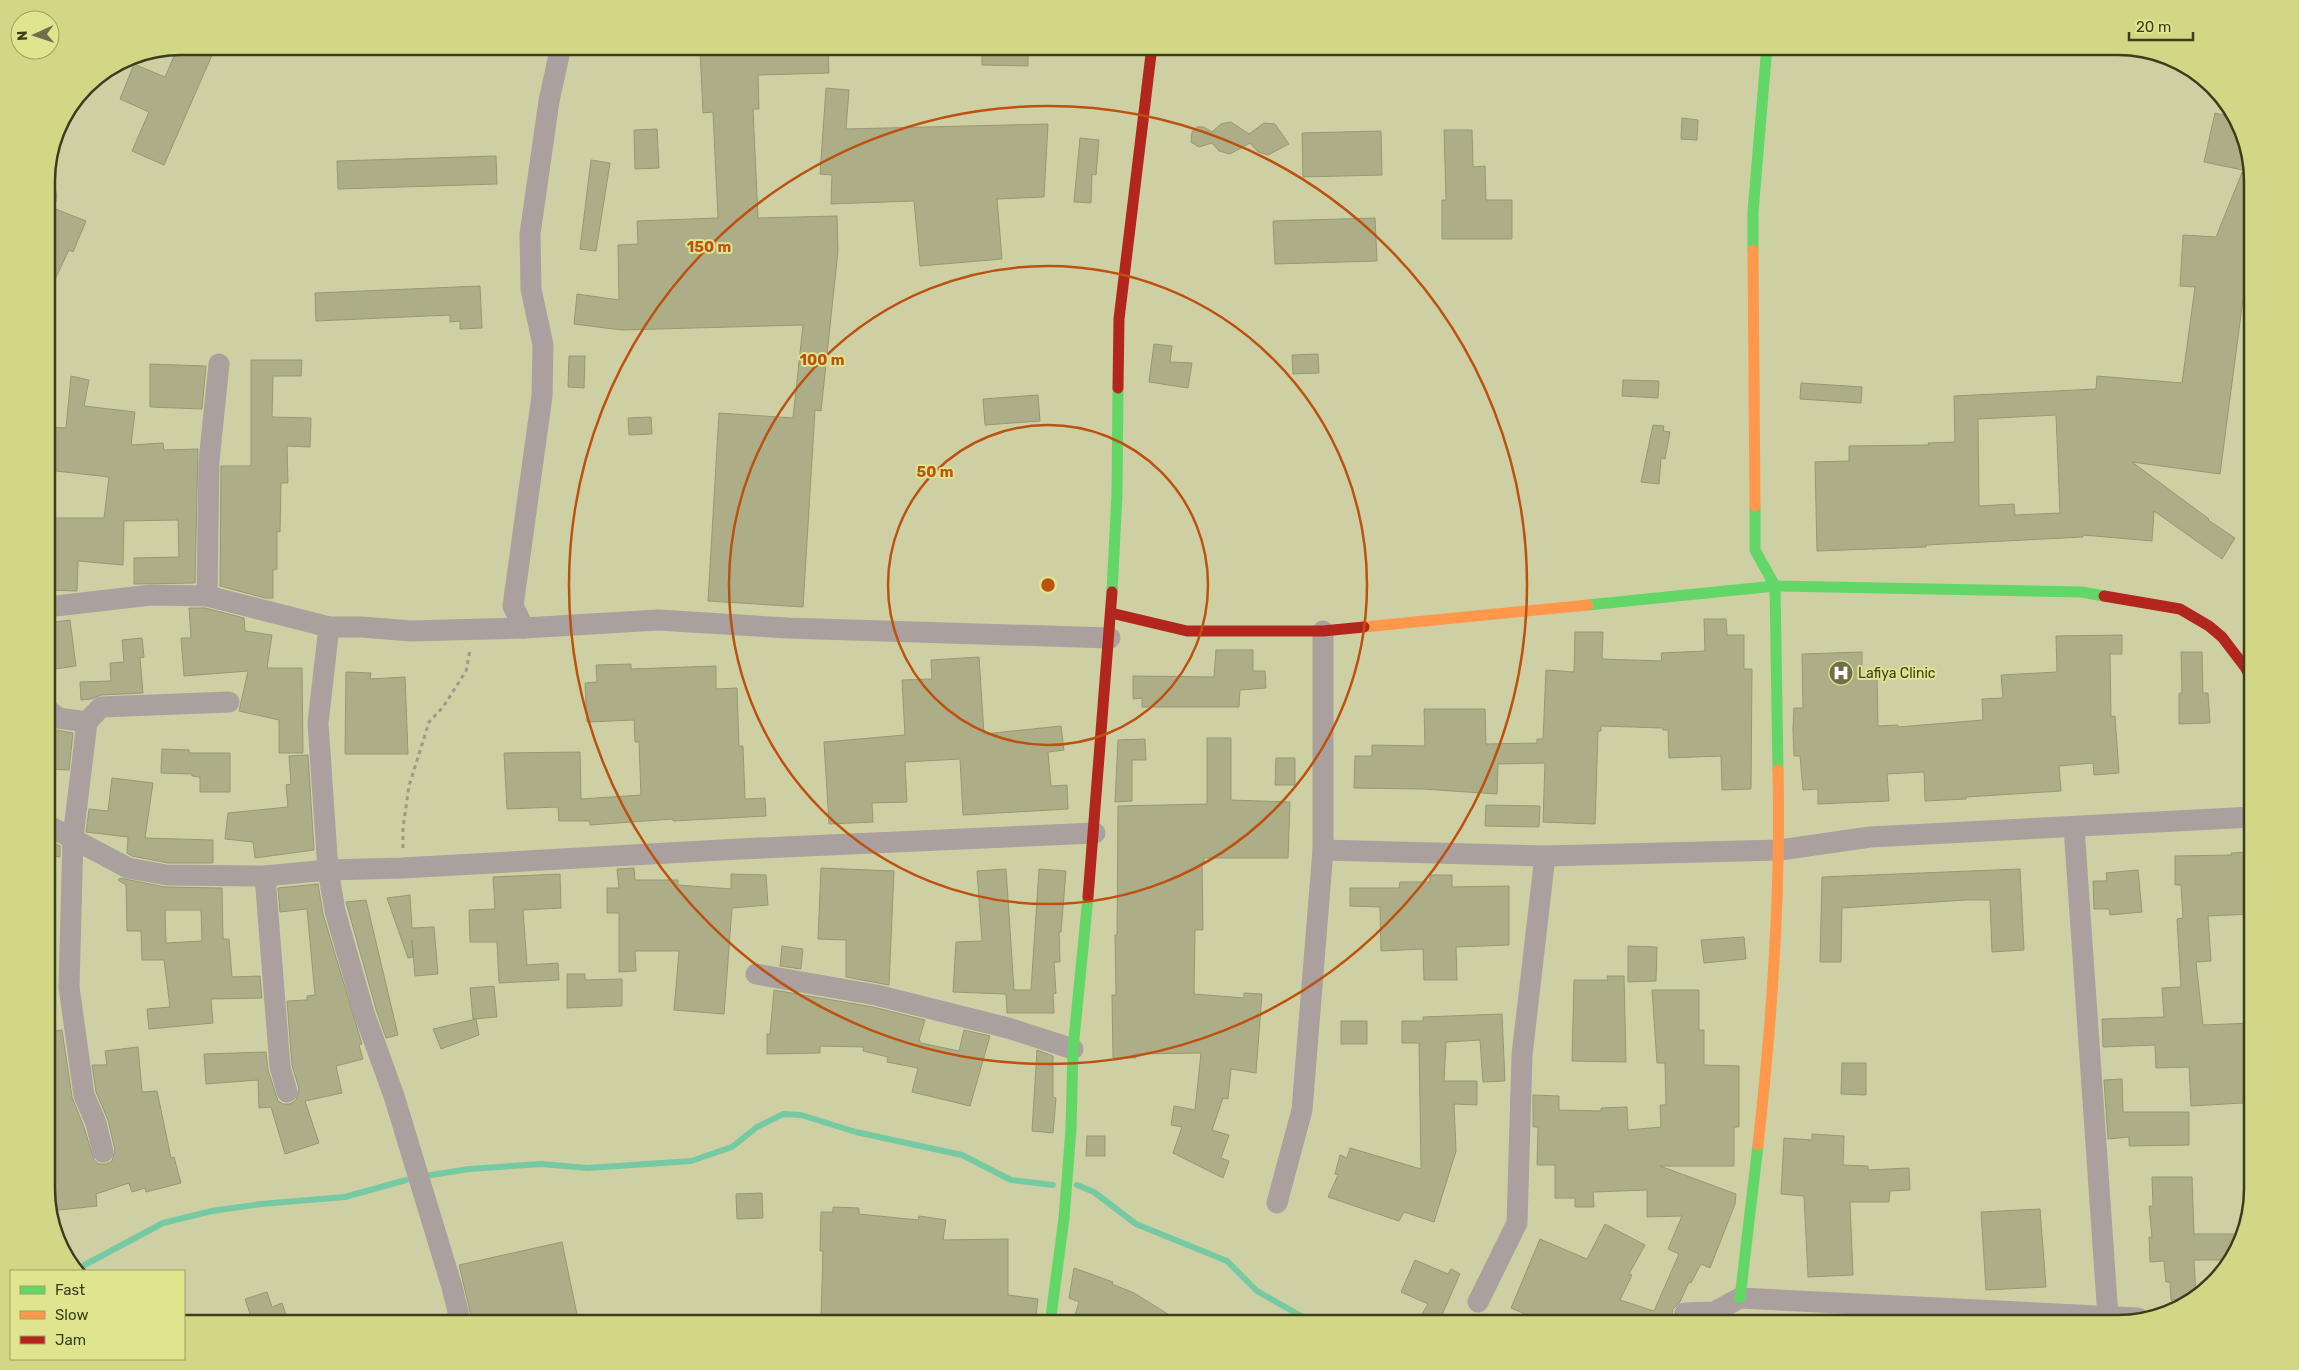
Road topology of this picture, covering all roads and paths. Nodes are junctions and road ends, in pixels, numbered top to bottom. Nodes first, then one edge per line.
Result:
1 (560, 55) edge
2 (1151, 55) edge
3 (1766, 55) edge
4 (219, 364) dead end
5 (1775, 586) junction
6 (208, 596) junction
7 (55, 606) edge
8 (513, 606) junction
9 (1111, 613) junction
10 (329, 627) junction
11 (474, 628) junction
12 (524, 628) junction
13 (1323, 632) junction
14 (1110, 638) junction
15 (2244, 666) edge
16 (229, 702) dead end
17 (55, 716) edge
18 (87, 722) junction
19 (2244, 818) edge
20 (2074, 827) junction
21 (55, 829) edge
22 (1095, 833) junction
23 (73, 838) junction
24 (1322, 850) junction
25 (1780, 850) junction
26 (1545, 856) junction
27 (402, 868) junction
28 (328, 870) junction
29 (264, 876) junction
30 (756, 974) dead end
31 (1073, 1049) junction
32 (287, 1092) dead end
33 (103, 1152) dead end
34 (1277, 1204) dead end
35 (1740, 1298) junction
36 (1478, 1302) dead end
37 (459, 1315) edge
38 (1051, 1315) edge
39 (1684, 1315) edge
40 (2069, 1315) edge
41 (2108, 1315) edge

1 - 8 street
2 - 9 street
3 - 5 street
4 - 6 street
5 - 13 street
5 - 15 street
5 - 25 street
6 - 7 street
6 - 10 street
8 - 11 street
8 - 12 street
9 - 13 street
9 - 14 street
10 - 11 street
10 - 28 street
11 - 12 street
11 - 27 path
12 - 14 street
13 - 24 street
14 - 22 street
16 - 18 street
17 - 18 street
18 - 23 street
19 - 20 street
20 - 25 street
20 - 41 street
21 - 23 street
22 - 27 street
22 - 31 street
23 - 29 street
23 - 33 street
24 - 26 street
24 - 34 street
25 - 26 street
25 - 35 street
26 - 36 street
27 - 28 street
28 - 29 street
28 - 37 street
29 - 32 street
30 - 31 street
31 - 38 street
35 - 39 street
35 - 40 street

